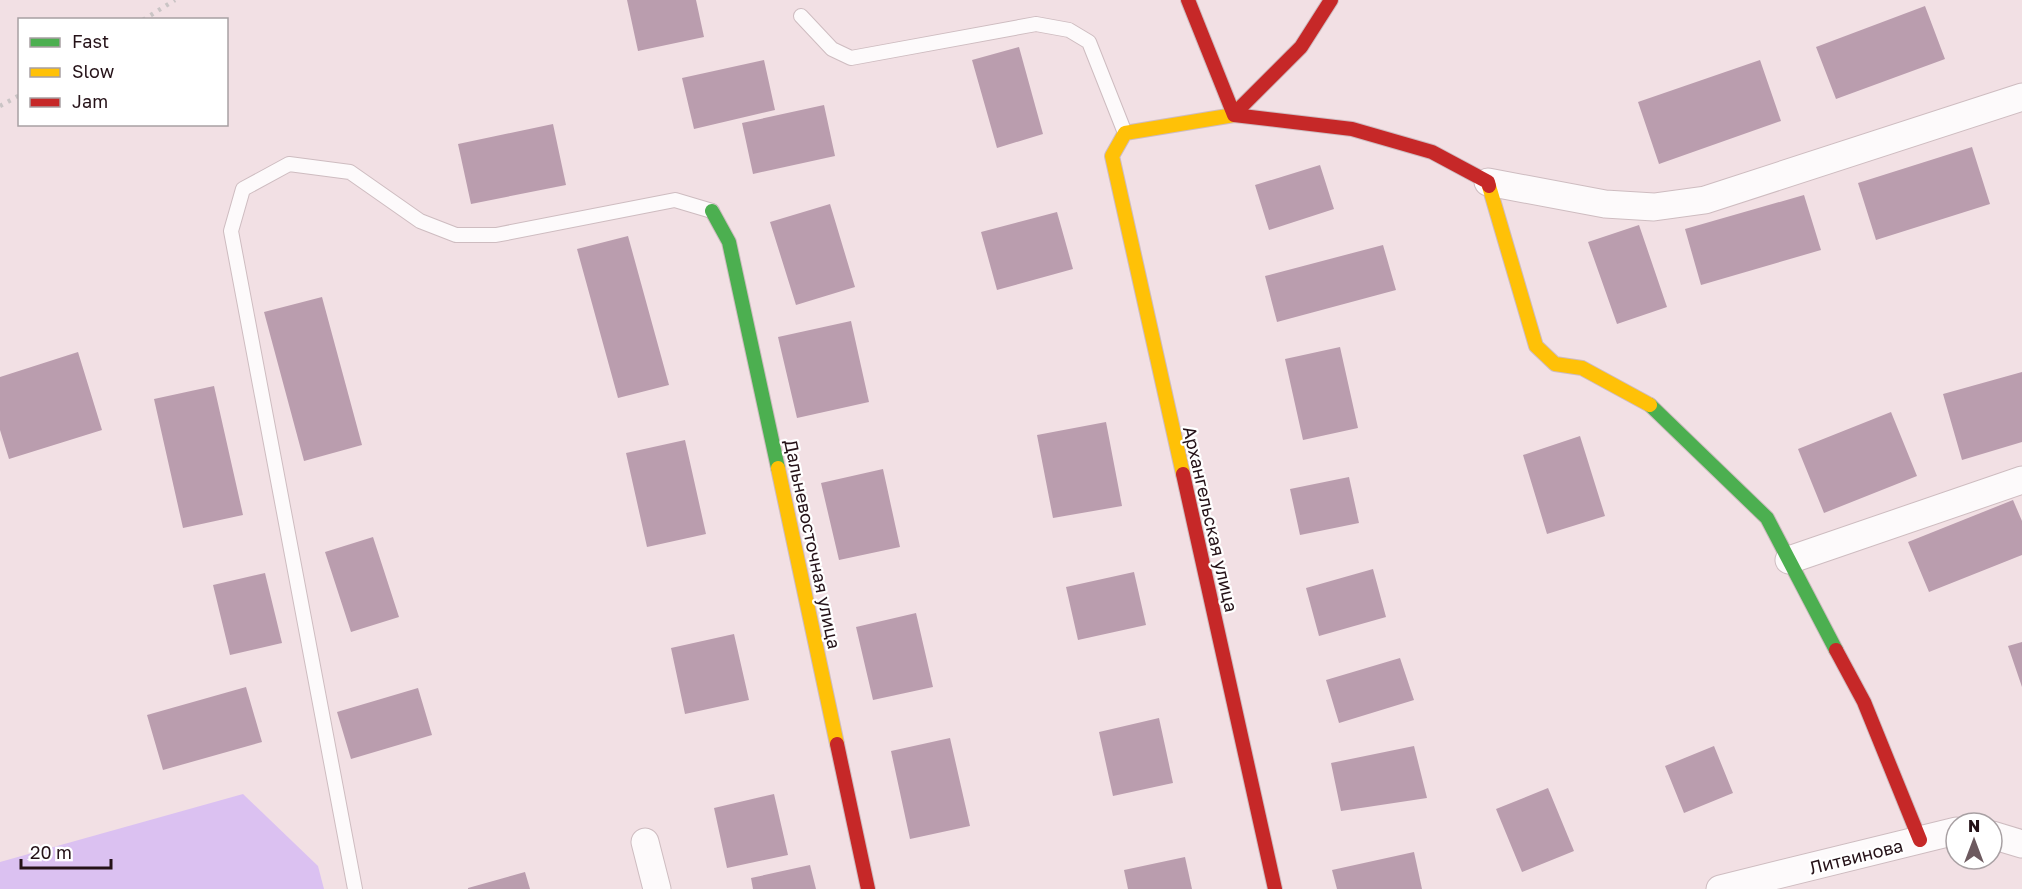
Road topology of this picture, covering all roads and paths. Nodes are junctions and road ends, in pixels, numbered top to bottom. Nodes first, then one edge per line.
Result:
1 (1188, 0) edge
2 (1331, 0) edge
3 (801, 16) dead end
4 (2022, 97) edge
5 (1234, 116) junction
6 (1125, 134) junction
7 (1488, 182) junction
8 (712, 211) joint
9 (2022, 480) edge
10 (1789, 560) junction
11 (1944, 834) edge
12 (2004, 839) edge
13 (1920, 840) junction
14 (645, 842) dead end
15 (2022, 844) edge
16 (355, 889) edge
17 (657, 889) edge
18 (868, 889) edge
19 (1275, 889) edge
20 (1720, 889) edge

1 - 5 street
2 - 5 street
3 - 6 lane
4 - 7 street
5 - 6 street
5 - 7 street
6 - 19 street, Архангельская улица
7 - 10 street
8 - 16 lane
8 - 18 street, Дальневосточная улица
9 - 10 street
10 - 13 street
11 - 13 street, Литвинова
12 - 15 street
13 - 20 street, Литвинова
14 - 17 street

